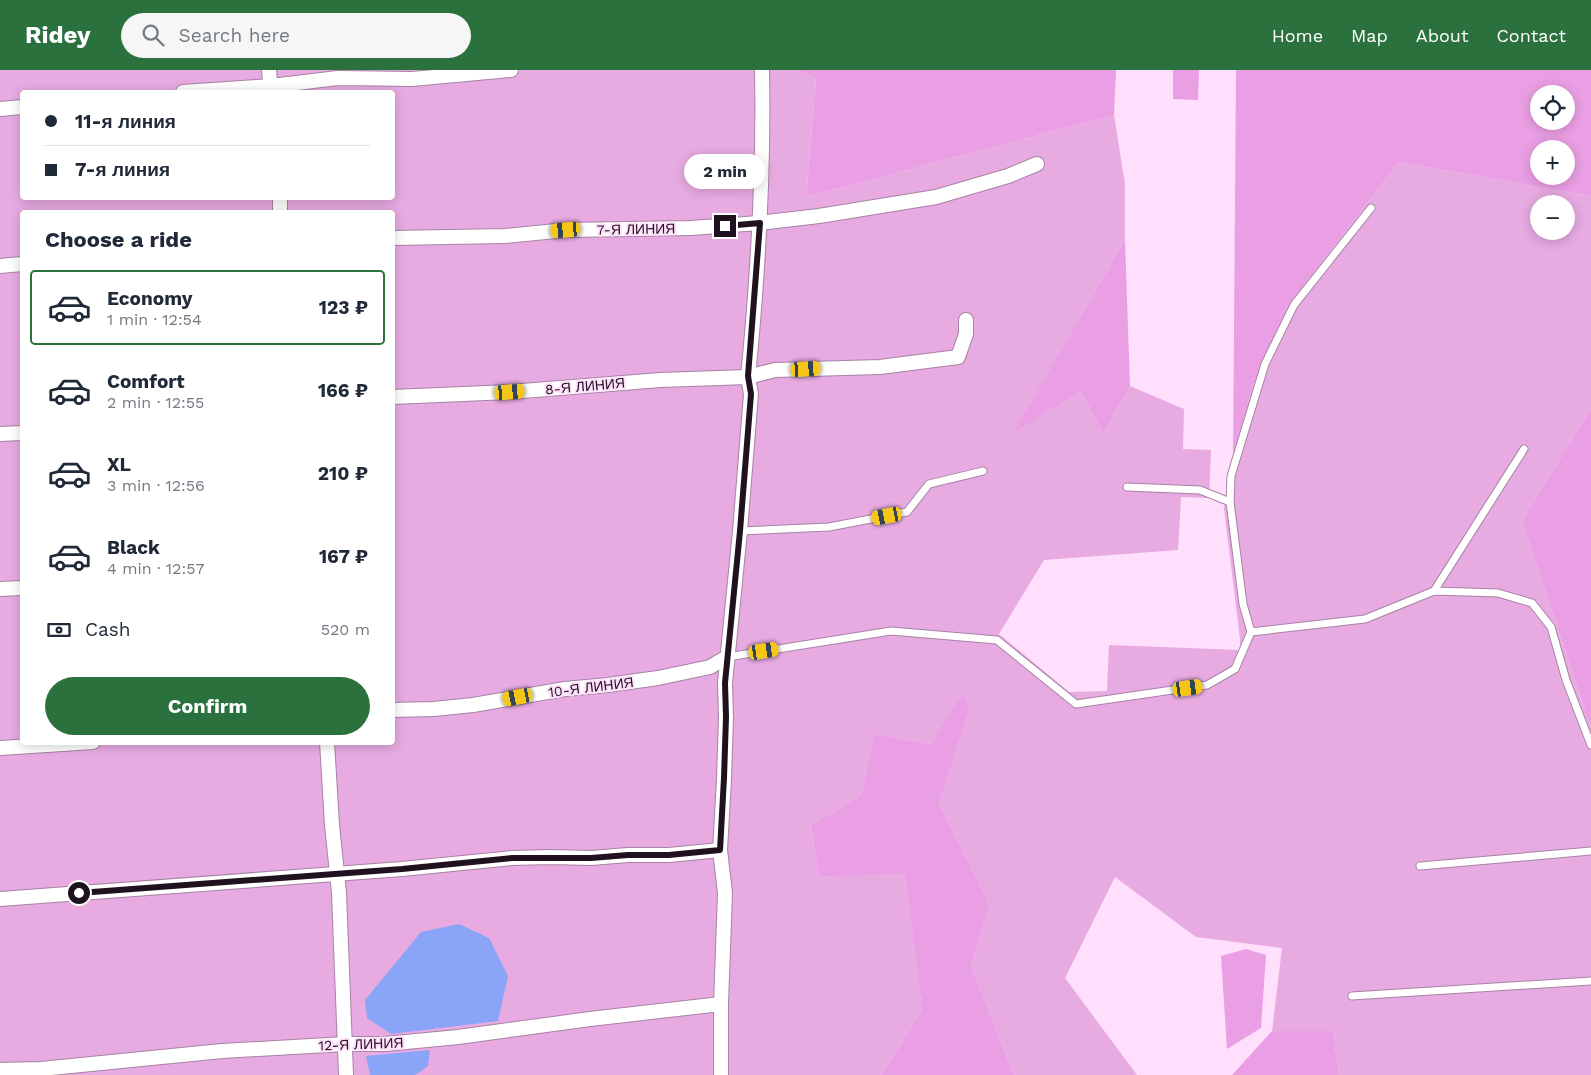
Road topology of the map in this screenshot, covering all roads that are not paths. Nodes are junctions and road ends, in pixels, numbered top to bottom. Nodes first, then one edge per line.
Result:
1 (269, 70) edge
2 (511, 70) edge
3 (762, 70) edge
4 (271, 89) edge
5 (242, 90) edge
6 (20, 107) edge
7 (0, 108) edge
8 (1037, 164) dead end
9 (1371, 208) dead end
10 (760, 223) junction
11 (395, 238) edge
12 (20, 264) edge
13 (0, 266) edge
14 (966, 320) dead end
15 (748, 376) junction
16 (395, 397) edge
17 (20, 433) edge
18 (0, 434) edge
19 (1524, 450) dead end
20 (983, 471) dead end
21 (1127, 487) dead end
22 (1230, 502) junction
23 (740, 531) junction
24 (20, 588) edge
25 (0, 589) edge
26 (1434, 591) junction
27 (1250, 632) junction
28 (727, 657) junction
29 (395, 710) edge
30 (46, 745) edge
31 (327, 745) edge
32 (1591, 745) edge
33 (0, 748) edge
34 (720, 850) junction
35 (1591, 851) edge
36 (1420, 866) dead end
37 (336, 874) junction
38 (0, 900) edge
39 (1591, 981) edge
40 (1352, 996) dead end
41 (721, 1004) junction
42 (346, 1044) junction
43 (0, 1070) edge
44 (346, 1075) edge
45 (722, 1075) edge

1 - 4 street
2 - 4 street
3 - 10 street
4 - 5 street
6 - 7 street
8 - 10 street, 7-Я ЛИНИЯ
9 - 22 lane
10 - 11 street, 7-Я ЛИНИЯ
10 - 15 street
12 - 13 street
14 - 15 street, 8-Я ЛИНИЯ
15 - 16 street, 8-Я ЛИНИЯ
15 - 23 street
17 - 18 street
19 - 26 lane
20 - 23 lane
21 - 22 lane
22 - 27 lane
23 - 28 street
24 - 25 street
26 - 27 lane
26 - 32 lane
27 - 28 lane
28 - 29 street, 10-Я ЛИНИЯ
28 - 34 street
30 - 33 street
31 - 37 street
34 - 37 street
34 - 41 street
35 - 36 lane
37 - 38 street
37 - 42 street
39 - 40 lane
41 - 42 street, 12-Я ЛИНИЯ
41 - 45 street
42 - 43 street, 12-Я ЛИНИЯ
42 - 44 street

